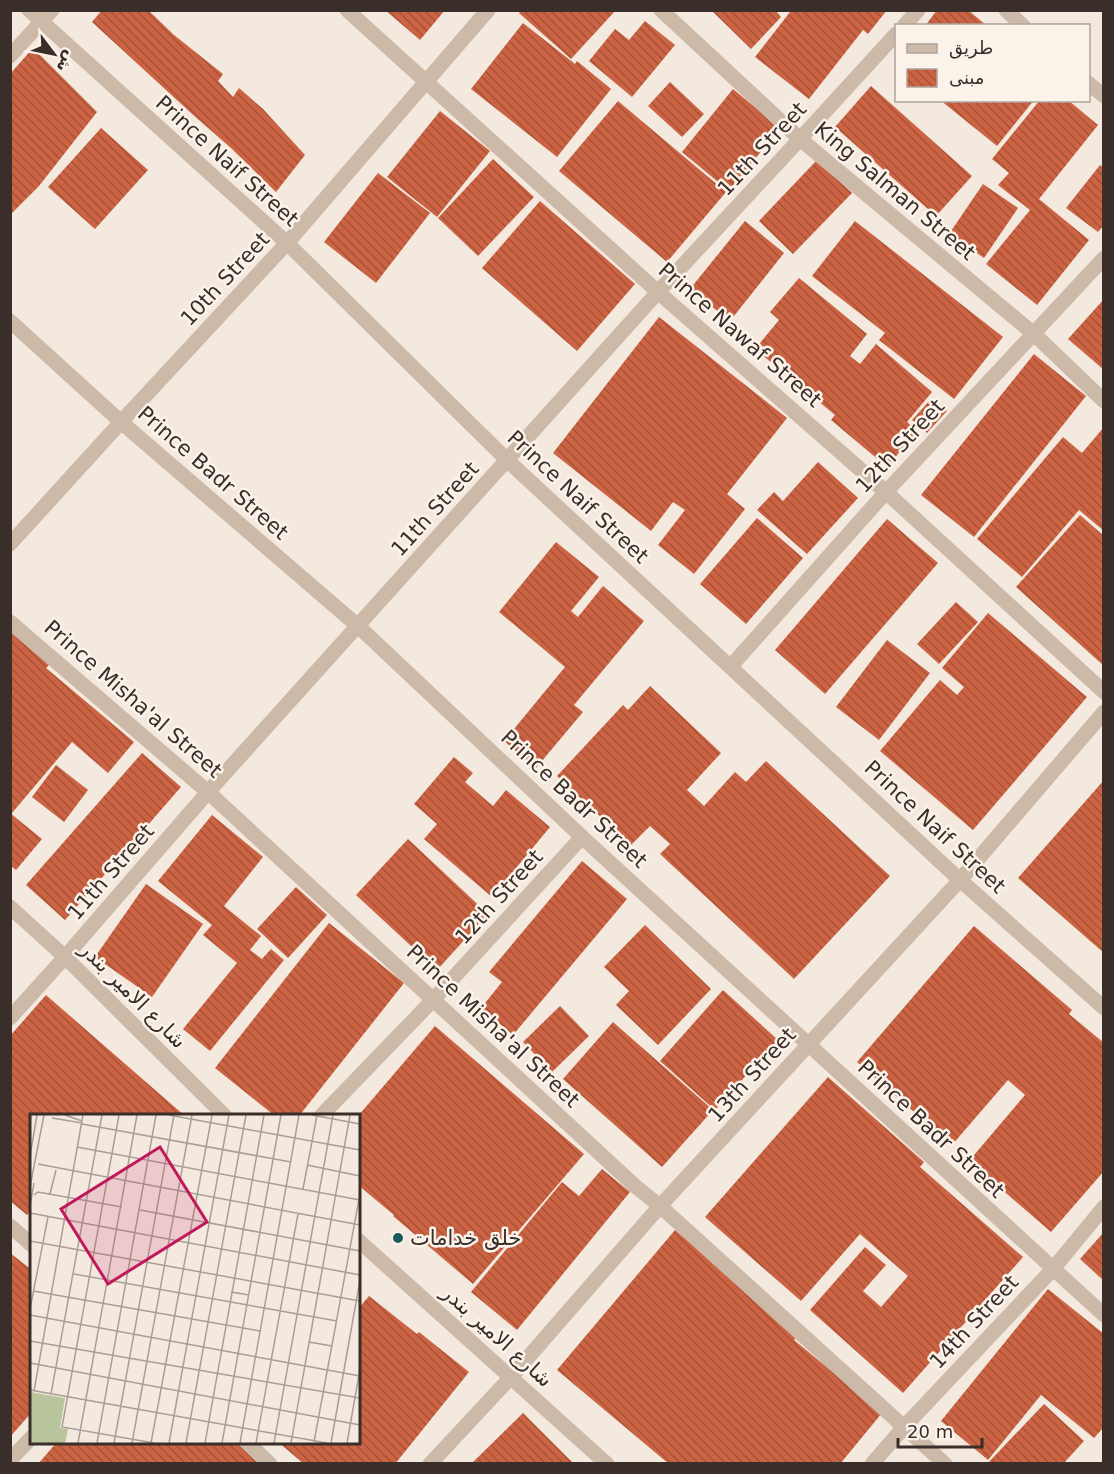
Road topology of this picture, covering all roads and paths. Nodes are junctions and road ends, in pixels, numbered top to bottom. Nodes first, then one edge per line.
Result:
1 (29, 10) edge
2 (347, 10) edge
3 (488, 10) edge
4 (662, 10) edge
5 (918, 10) edge
6 (1006, 10) edge
7 (47, 16) edge
8 (906, 24) edge
9 (1021, 24) edge
10 (895, 36) edge
11 (10, 56) edge
12 (426, 83) junction
13 (1090, 84) edge
14 (1104, 96) edge
15 (800, 139) junction
16 (287, 243) junction
17 (1104, 258) edge
18 (658, 292) junction
19 (10, 321) edge
20 (1034, 334) junction
21 (1104, 401) edge
22 (121, 422) junction
23 (507, 460) junction
24 (886, 492) junction
25 (10, 544) edge
26 (10, 622) edge
27 (358, 626) junction
28 (730, 666) junction
29 (1104, 692) edge
30 (1104, 712) edge
31 (208, 792) junction
32 (582, 837) junction
33 (960, 880) junction
34 (10, 907) edge
35 (65, 957) junction
36 (433, 1000) junction
37 (1104, 1008) edge
38 (10, 1018) edge
39 (808, 1044) junction
40 (223, 1114) edge
41 (323, 1114) edge
42 (660, 1206) junction
43 (1104, 1207) edge
44 (10, 1226) edge
45 (360, 1242) edge
46 (30, 1243) edge
47 (1053, 1269) junction
48 (1104, 1315) edge
49 (511, 1377) junction
50 (904, 1427) junction
51 (30, 1439) edge
52 (248, 1444) edge
53 (10, 1460) edge
54 (270, 1464) edge
55 (430, 1464) edge
56 (607, 1464) edge
57 (872, 1464) edge
58 (945, 1464) edge

1 - 7 street, Prince Naif Street
2 - 12 street, Prince Nawaf Street
3 - 12 street, 10th Street
4 - 15 street, King Salman Street
5 - 8 street
6 - 9 street
7 - 11 street
7 - 16 street, Prince Naif Street
10 - 15 street, 11th Street
12 - 16 street, 10th Street
12 - 18 street, Prince Nawaf Street
13 - 14 street
15 - 18 street, 11th Street
15 - 20 street, King Salman Street
16 - 22 street, 10th Street
16 - 23 street, Prince Naif Street
17 - 20 street, 12th Street
18 - 23 street, 11th Street
18 - 24 street, Prince Nawaf Street
19 - 22 street, Prince Badr Street
20 - 21 street, King Salman Street
20 - 24 street, 12th Street
22 - 25 street, 10th Street
22 - 27 street, Prince Badr Street
23 - 27 street, 11th Street
23 - 28 street, Prince Naif Street
24 - 28 street, 12th Street
24 - 29 street, Prince Nawaf Street
26 - 31 street, Prince Misha'al Street
27 - 31 street, 11th Street
27 - 32 street, Prince Badr Street
28 - 33 street, Prince Naif Street
30 - 33 street, 13th Street
31 - 35 street, 11th Street
31 - 36 street, Prince Misha'al Street
32 - 36 street, 12th Street
32 - 39 street, Prince Badr Street
33 - 37 street, Prince Naif Street
33 - 39 street, 13th Street
34 - 35 street, شارع الامير بندر
35 - 38 street, 11th Street
35 - 40 street, شارع الامير بندر
36 - 41 street, 12th Street
36 - 42 street, Prince Misha'al Street
39 - 42 street, 13th Street
39 - 47 street, Prince Badr Street
42 - 49 street, 13th Street
42 - 50 street, Prince Misha'al Street
43 - 47 street, 14th Street
44 - 46 street
45 - 49 street, شارع الامير بندر
47 - 48 street, Prince Badr Street
47 - 50 street, 14th Street
49 - 55 street, 13th Street
49 - 56 street, شارع الامير بندر
50 - 57 street, 14th Street
50 - 58 street, Prince Misha'al Street
51 - 53 street
52 - 54 street

